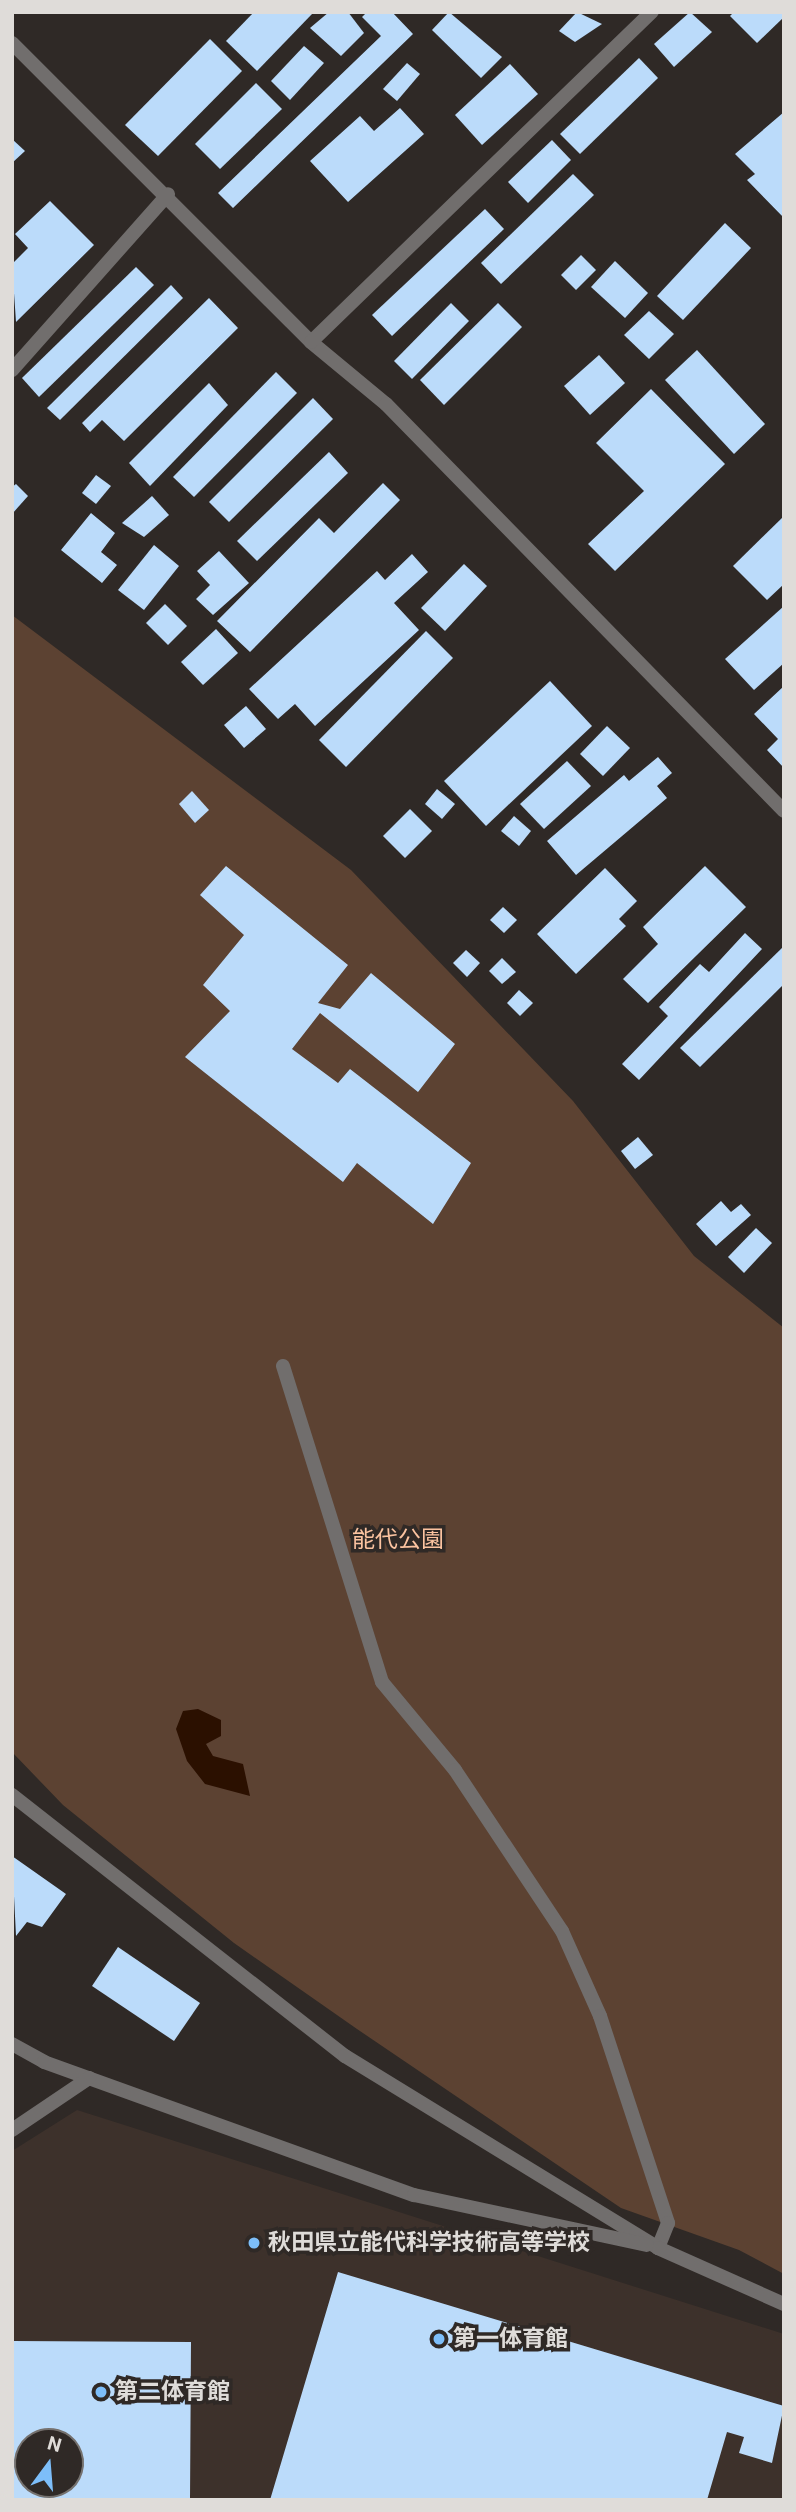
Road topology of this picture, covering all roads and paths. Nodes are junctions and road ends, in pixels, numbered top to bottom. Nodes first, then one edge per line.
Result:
1 (652, 12) edge
2 (12, 43) edge
3 (168, 194) junction
4 (311, 342) junction
5 (12, 370) edge
6 (784, 811) edge
7 (283, 1366) dead end
8 (12, 1795) edge
9 (12, 2044) edge
10 (89, 2078) junction
11 (12, 2130) edge
12 (658, 2248) junction
13 (784, 2304) edge

1 - 4 street
2 - 3 street
3 - 4 street
3 - 5 street
4 - 6 street
7 - 12 street
8 - 12 street
9 - 10 street
10 - 11 street
10 - 12 street
12 - 13 street

